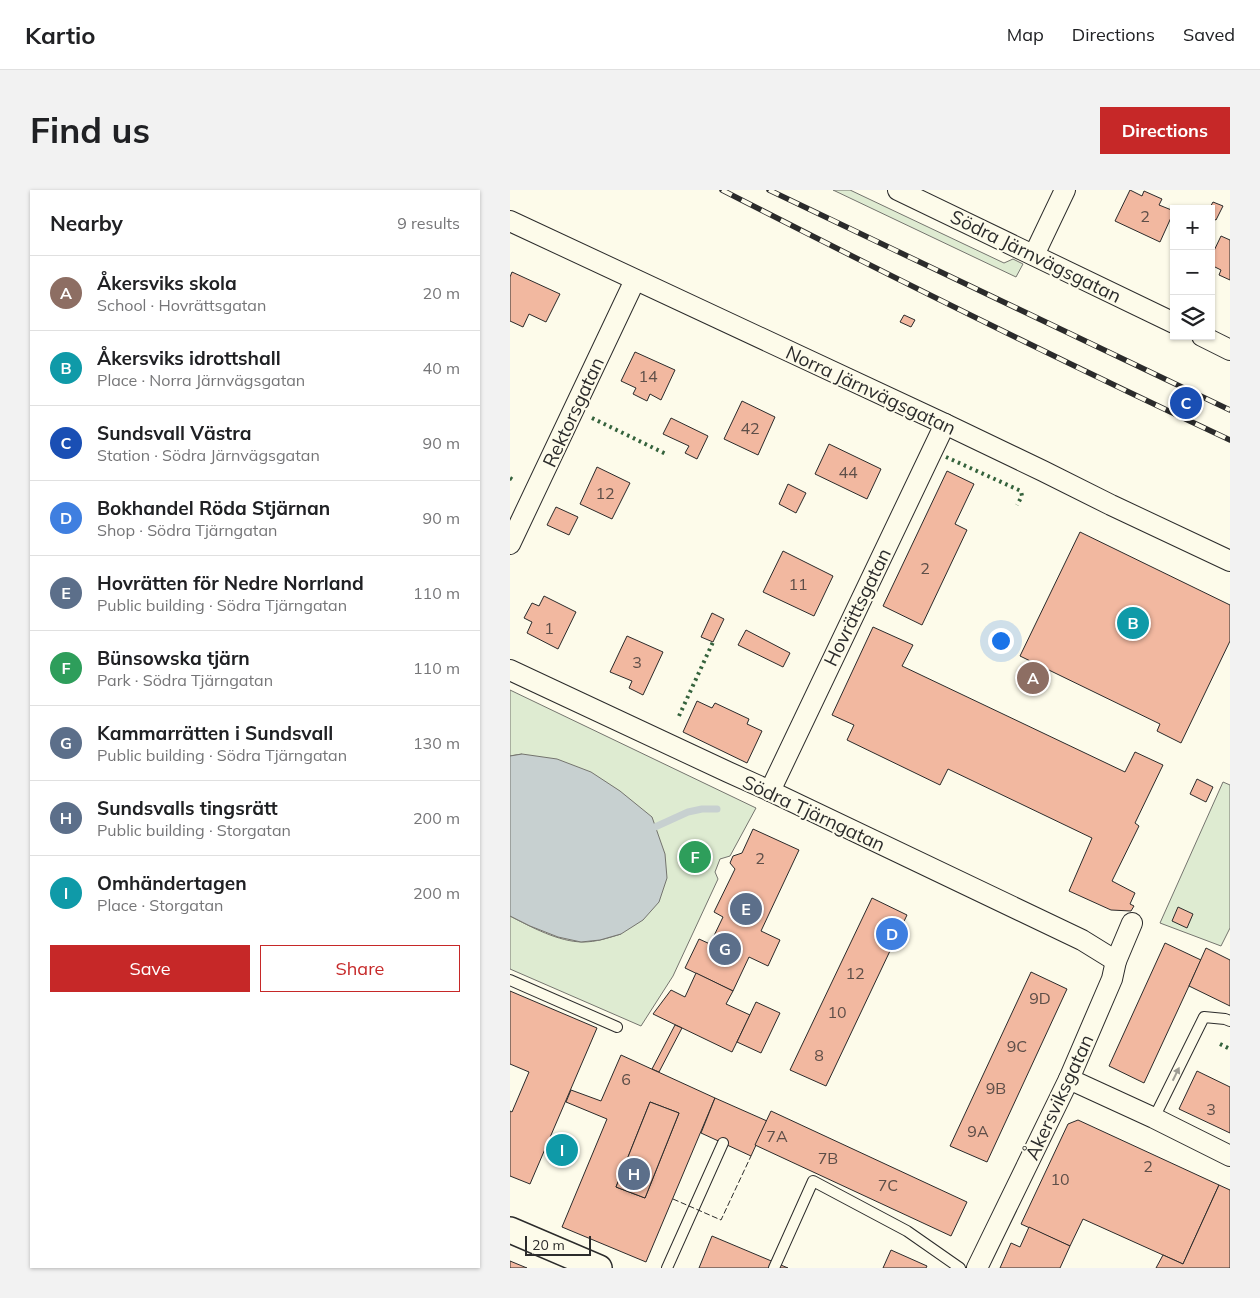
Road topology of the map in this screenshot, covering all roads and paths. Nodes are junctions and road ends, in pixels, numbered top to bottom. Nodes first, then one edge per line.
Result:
1 (898, 190) edge
2 (1065, 190) edge
3 (510, 221) edge
4 (1034, 255) junction
5 (635, 280) junction
6 (1170, 321) edge
7 (1210, 340) edge
8 (1230, 350) edge
9 (945, 424) junction
10 (510, 544) edge
11 (1230, 561) edge
12 (510, 670) edge
13 (770, 791) junction
14 (1132, 923) dead end
15 (1116, 961) junction
16 (510, 980) edge
17 (1230, 1021) edge
18 (617, 1027) dead end
19 (1069, 1079) junction
20 (1154, 1118) junction
21 (723, 1143) dead end
22 (1230, 1156) edge
23 (510, 1230) edge
24 (599, 1268) edge
25 (667, 1268) edge
26 (774, 1268) edge
27 (960, 1268) edge
28 (977, 1268) edge

1 - 4 street, Södra Järnvägsgatan
2 - 4 street
3 - 5 street, Norra Järnvägsgatan
4 - 6 street, Södra Järnvägsgatan
5 - 9 street, Norra Järnvägsgatan
5 - 10 street, Rektorsgatan
7 - 8 street
9 - 11 street, Norra Järnvägsgatan
9 - 13 street, Hovrättsgatan
12 - 13 street, Södra Tjärngatan
13 - 15 street, Södra Tjärngatan
14 - 15 street, Åkersviksgatan
15 - 19 street, Åkersviksgatan
16 - 18 lane
20 -> 17 lane
19 - 20 street
19 - 28 street, Åkersviksgatan
20 - 22 street
21 - 25 lane
23 - 24 street
26 - 27 lane

